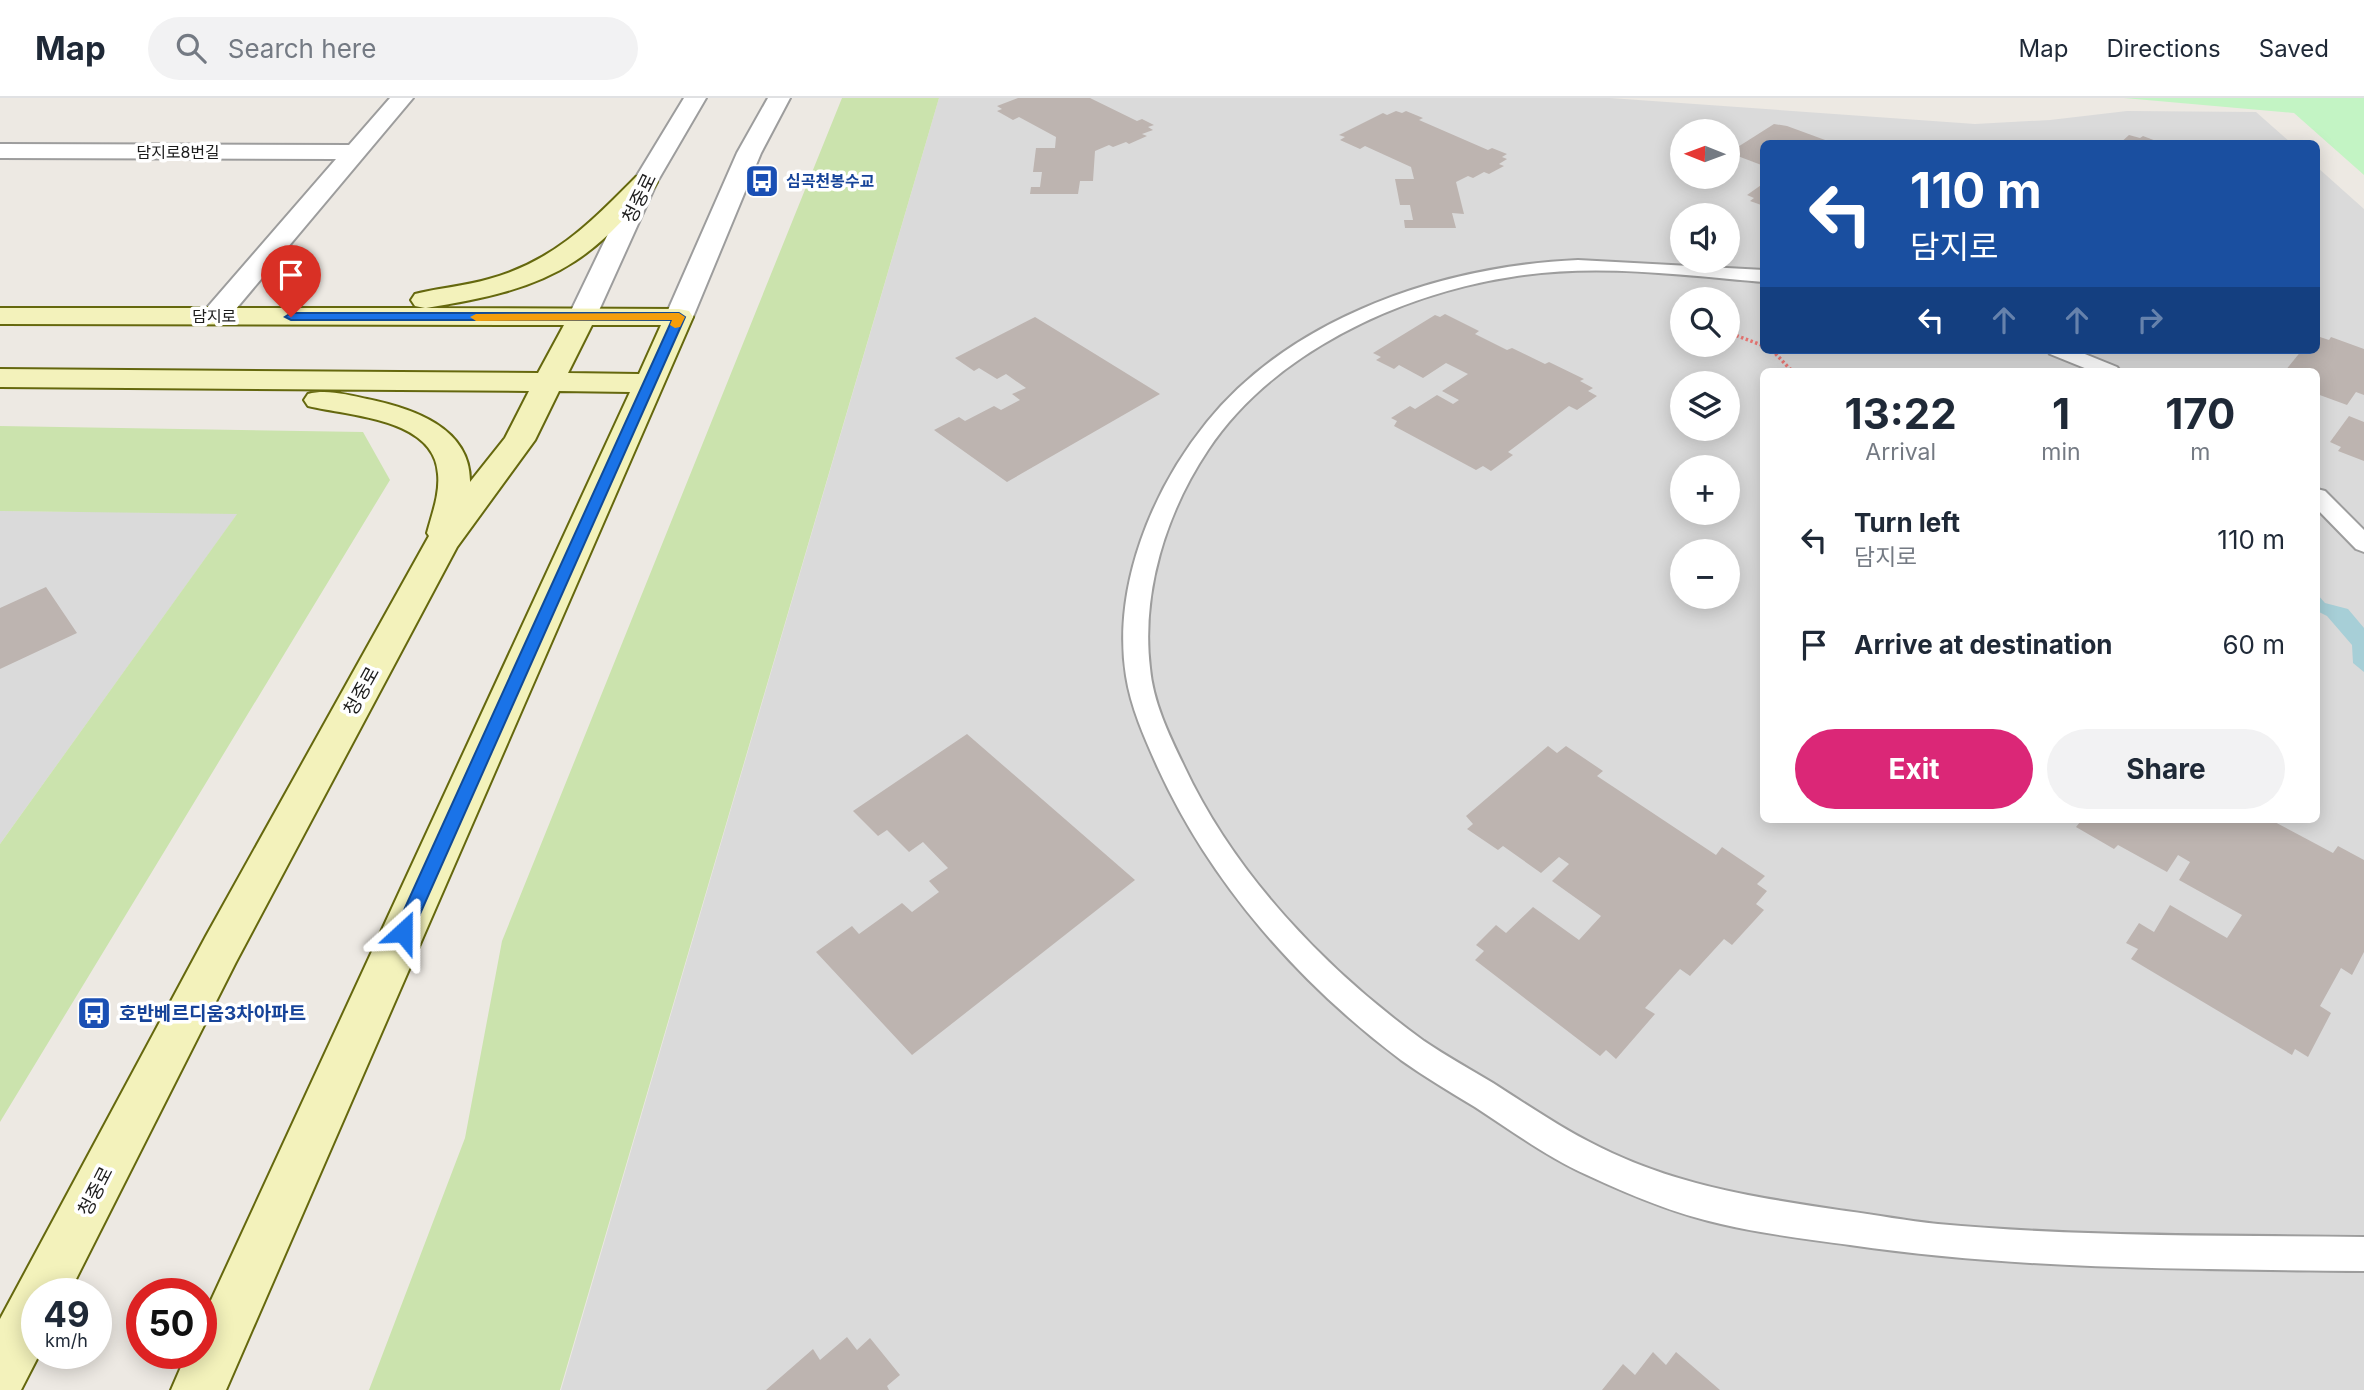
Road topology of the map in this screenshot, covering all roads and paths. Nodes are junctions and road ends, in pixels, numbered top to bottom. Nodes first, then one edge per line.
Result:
1 (402, 98) edge
2 (695, 98) edge
3 (779, 98) edge
4 (0, 151) edge
5 (356, 152) junction
6 (645, 182) junction
7 (1760, 276) edge
8 (0, 316) edge
9 (215, 316) junction
10 (316, 317) junction
11 (582, 317) junction
12 (679, 317) junction
13 (1740, 337) edge
14 (1760, 344) edge
15 (1777, 354) edge
16 (2067, 354) edge
17 (1789, 368) edge
18 (2102, 368) edge
19 (0, 378) edge
20 (254, 379) junction
21 (648, 383) junction
22 (549, 384) junction
23 (2320, 499) edge
24 (442, 543) junction
25 (2364, 544) edge
26 (2364, 1254) edge
27 (50, 1278) edge
28 (21, 1334) edge
29 (0, 1374) edge
30 (198, 1390) edge

1 - 5 street
2 - 6 street, 청중로
3 - 12 street
4 - 5 street, 담지로8번길
5 - 9 street
6 - 10 main road
6 - 11 street, 청중로
7 - 26 lane
8 - 9 main road, 담지로
9 - 10 main road, 담지로
10 - 11 main road, 담지로
11 - 12 main road, 담지로
11 - 22 main road, 청중로
12 - 21 main road
13 - 14 path
15 - 17 path
16 - 18 lane
19 - 20 main road
20 - 22 main road
20 - 24 main road
21 - 22 main road
21 - 30 main road
22 - 24 main road, 청중로
23 - 25 lane
24 - 27 main road, 청중로
28 - 29 main road

